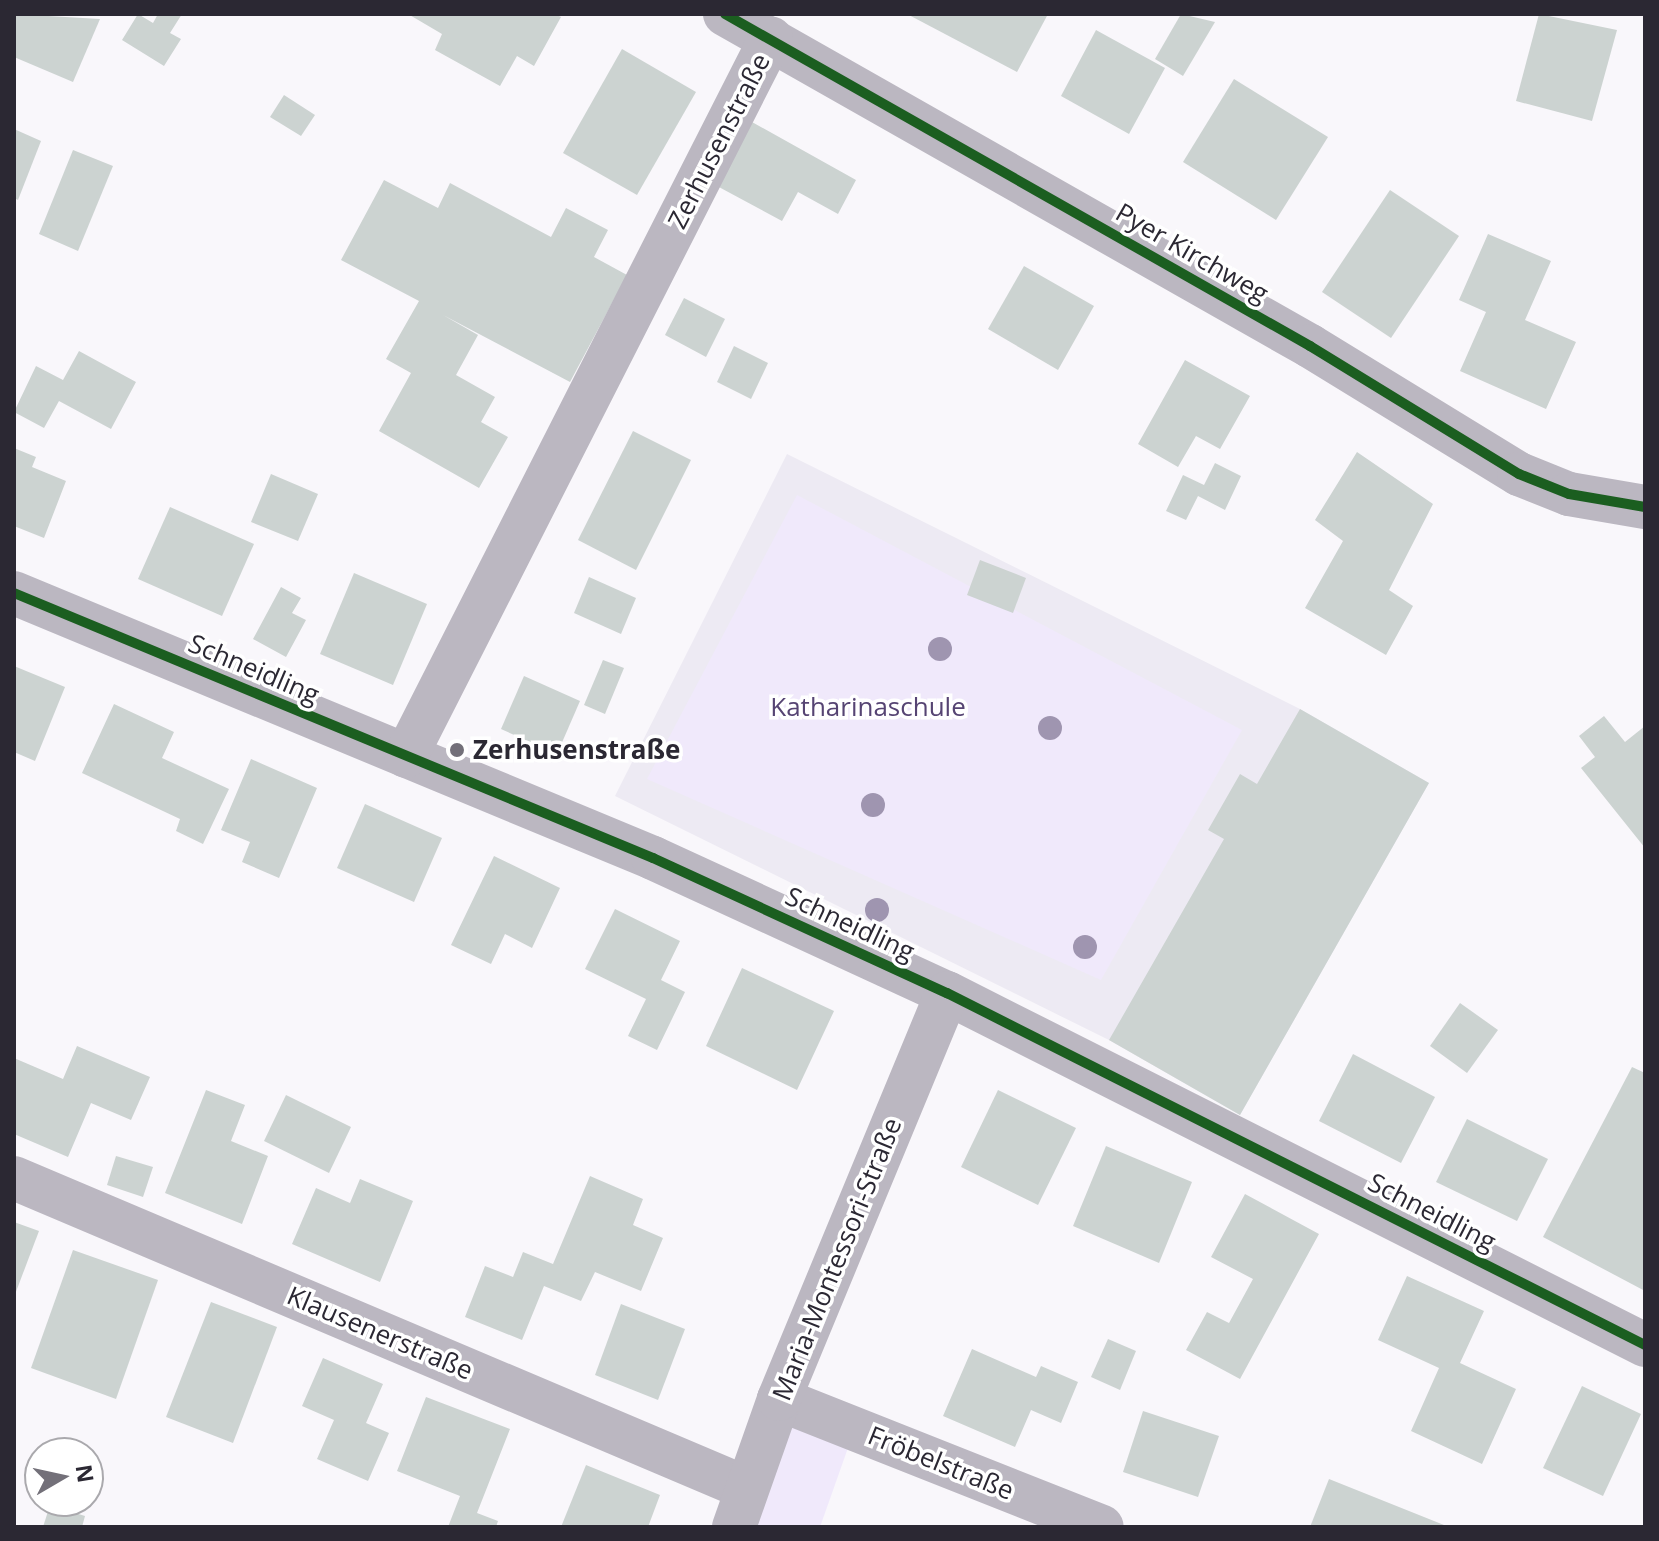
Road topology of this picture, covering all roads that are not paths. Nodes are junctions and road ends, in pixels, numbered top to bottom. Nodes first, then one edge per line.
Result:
1 (725, 14) edge
2 (771, 38) junction
3 (1645, 507) edge
4 (14, 593) edge
5 (406, 756) junction
6 (947, 993) junction
7 (14, 1178) edge
8 (1645, 1345) edge
9 (779, 1399) junction
10 (740, 1508) edge
11 (1102, 1527) edge

1 - 2 street, Pyer Kirchweg
2 - 3 street, Pyer Kirchweg
2 - 5 street, Zerhusenstraße
4 - 5 street, Schneidling
5 - 6 street, Schneidling
6 - 8 street, Schneidling
6 - 9 street, Maria-Montessori-Straße
7 - 10 street, Klausenerstraße
9 - 10 street, Maria-Montessori-Straße
9 - 11 street, Fröbelstraße

